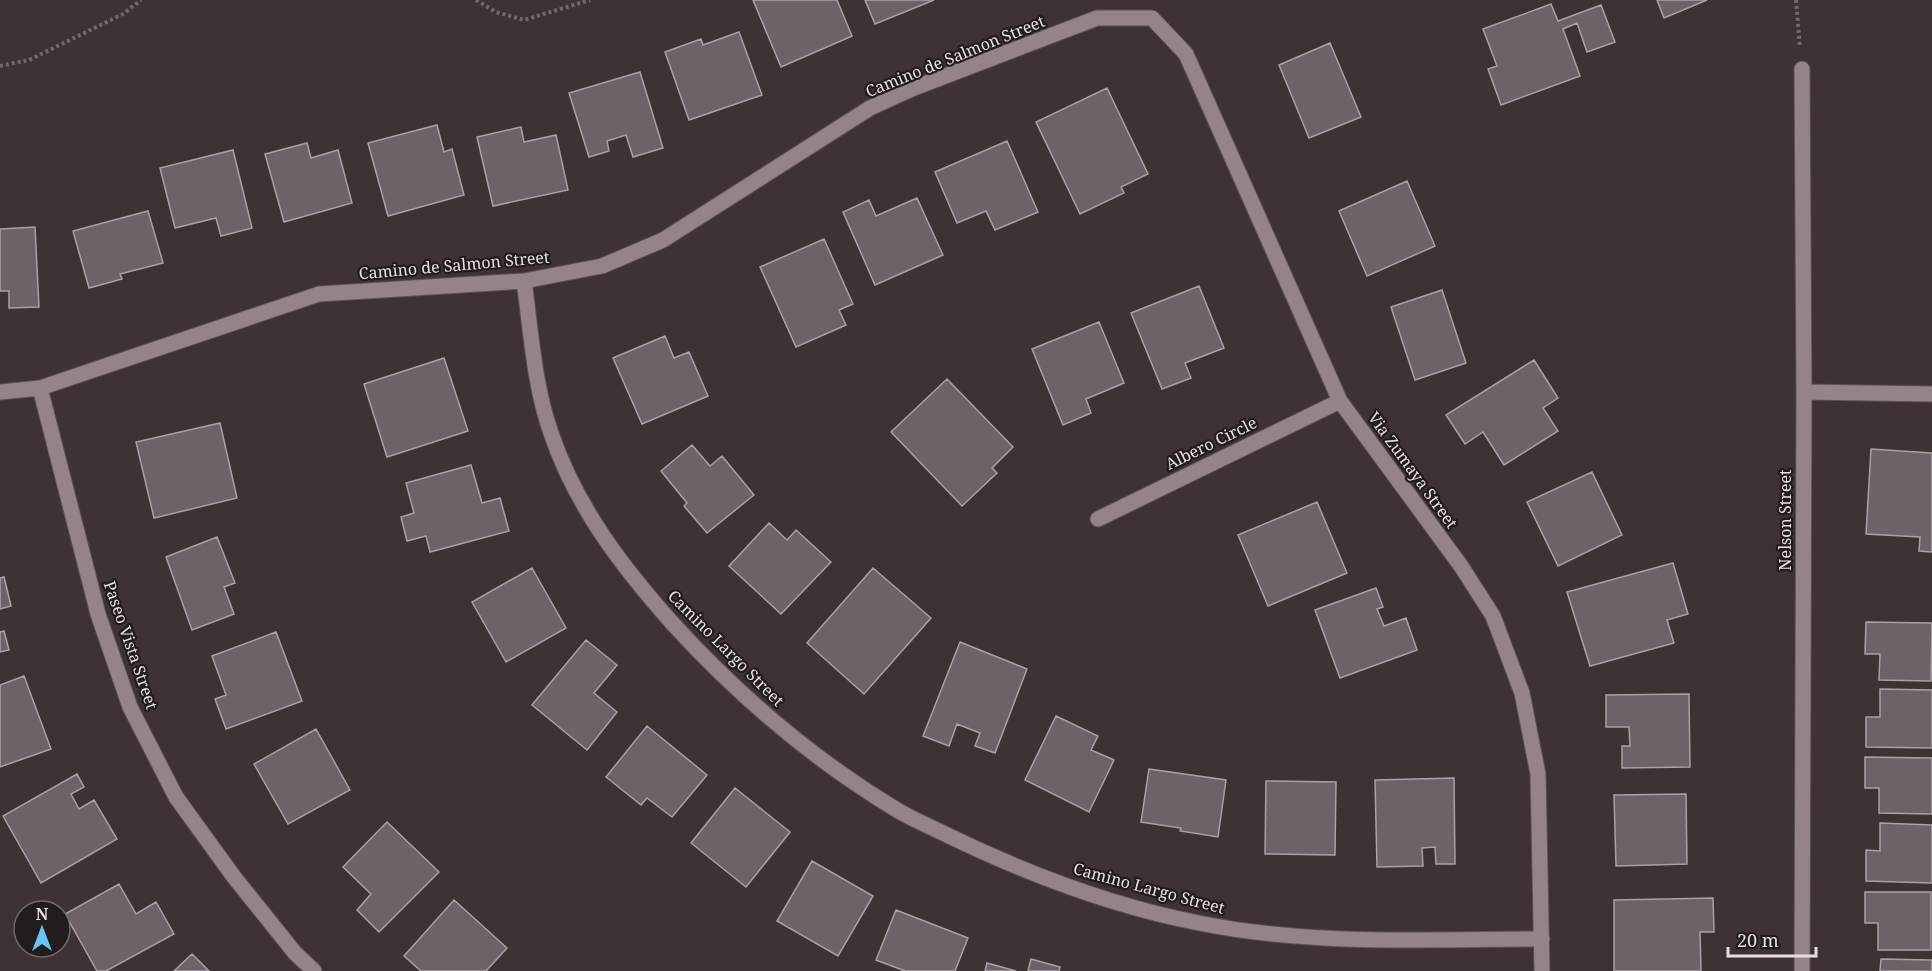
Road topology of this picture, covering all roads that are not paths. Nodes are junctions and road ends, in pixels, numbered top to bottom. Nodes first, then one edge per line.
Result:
1 (1152, 18) joint
2 (1802, 69) road end
3 (524, 281) junction
4 (40, 388) junction
5 (0, 392) edge
6 (1804, 392) junction
7 (1932, 394) edge
8 (1340, 401) junction
9 (1098, 519) dead end
10 (1542, 939) junction
11 (314, 971) edge
12 (1542, 971) edge
13 (1802, 971) edge

1 - 3 street, Camino de Salmon Street
1 - 8 street, Via Zumaya Street
2 - 6 street, Nelson Street
3 - 4 street, Camino de Salmon Street
3 - 10 street, Camino Largo Street
4 - 5 street, Camino de Salmon Street
4 - 11 street, Paseo Vista Street
6 - 7 street
6 - 13 street, Nelson Street
8 - 9 street, Albero Circle
8 - 10 street, Via Zumaya Street
10 - 12 street, Via Zumaya Street

